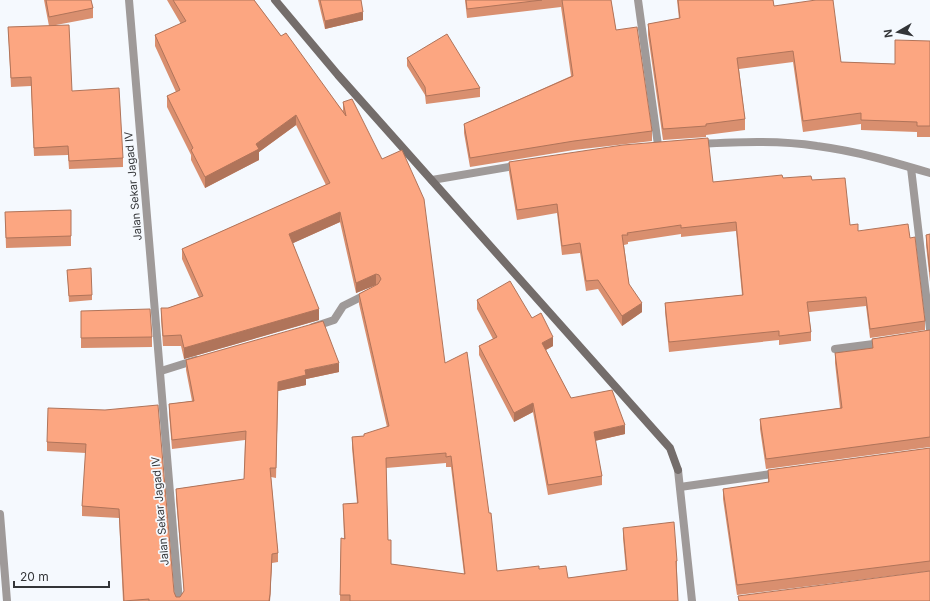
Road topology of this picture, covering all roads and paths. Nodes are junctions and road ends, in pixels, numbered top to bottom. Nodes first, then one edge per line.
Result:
1 (129, 0) edge
2 (275, 0) edge
3 (638, 0) edge
4 (689, 144) edge
5 (658, 146) edge
6 (532, 162) edge
7 (911, 168) junction
8 (930, 173) edge
9 (432, 180) junction
10 (376, 290) edge
11 (308, 329) edge
12 (930, 329) edge
13 (893, 341) edge
14 (834, 349) dead end
15 (205, 358) edge
16 (161, 370) junction
17 (678, 470) joint
18 (791, 471) edge
19 (680, 484) junction
20 (0, 514) edge
21 (7, 601) edge
22 (179, 601) edge
23 (692, 601) edge

1 - 16 street, Jalan Sekar Jagad IV
2 - 9 main road
3 - 5 street
4 - 7 street
6 - 9 street
7 - 8 street
7 - 12 street
9 - 17 main road
10 - 11 street
13 - 14 street
15 - 16 street
16 - 22 street, Jalan Sekar Jagad IV
17 - 19 street
18 - 19 street
19 - 23 street
20 - 21 street

